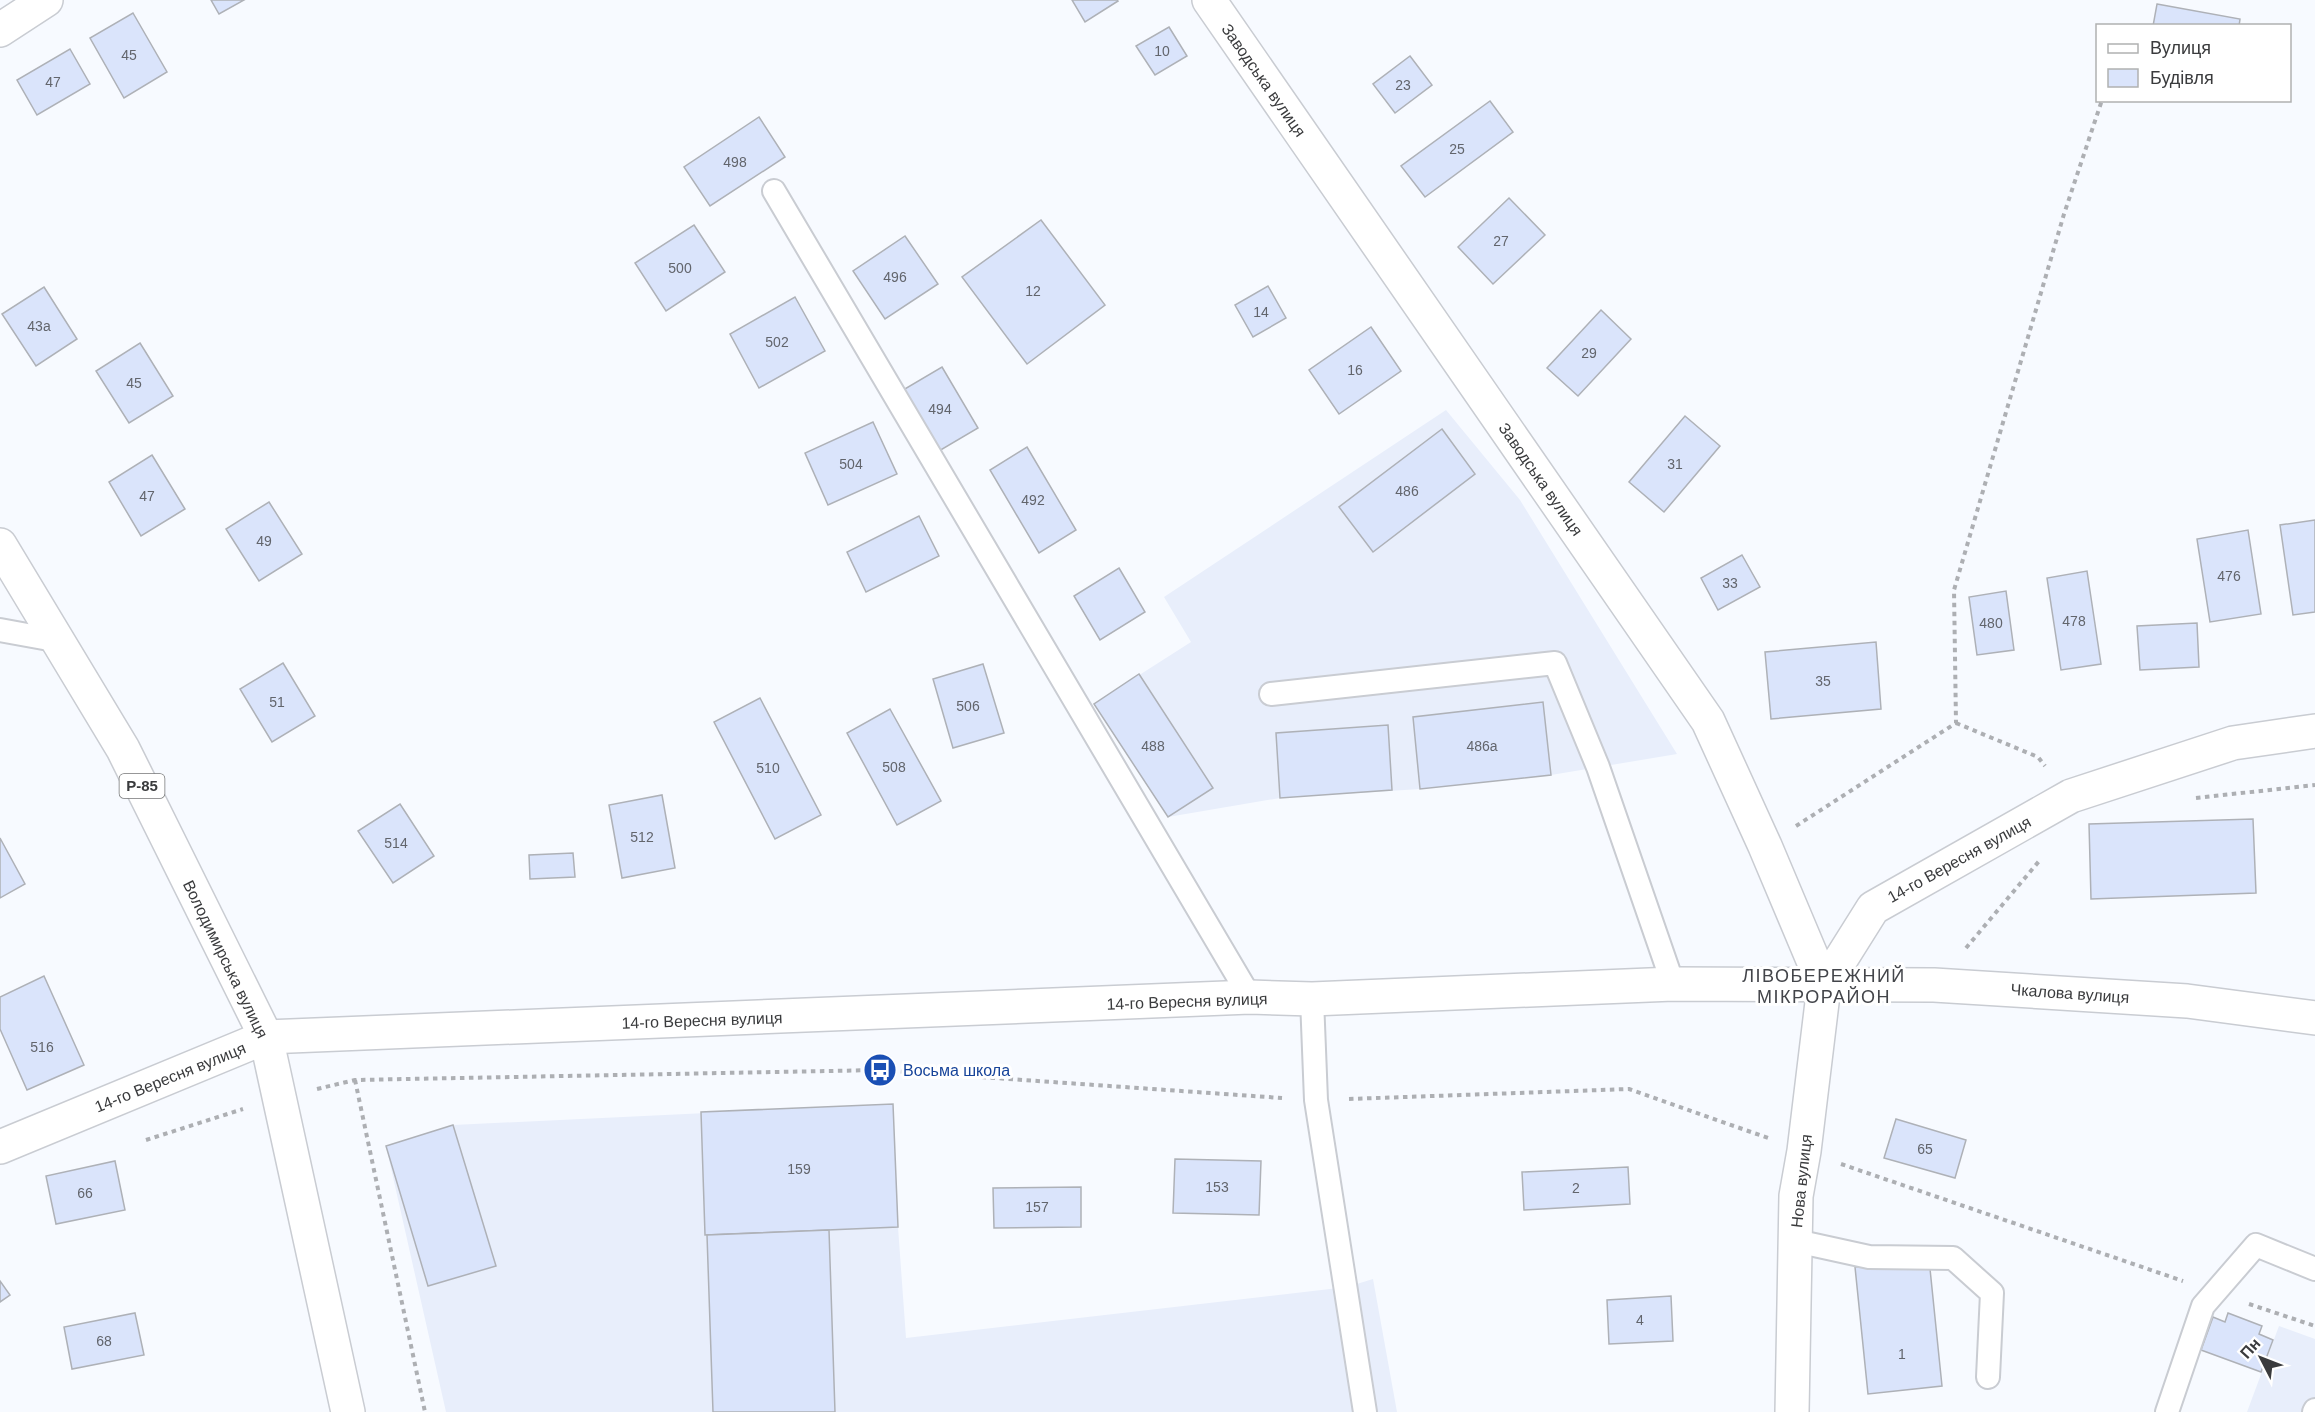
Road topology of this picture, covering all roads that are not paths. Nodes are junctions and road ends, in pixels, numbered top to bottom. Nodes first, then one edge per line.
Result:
1 (46, 0) edge
2 (1209, 0) edge
3 (0, 30) edge
4 (774, 191) dead end
5 (0, 545) edge
6 (0, 630) edge
7 (60, 641) junction
8 (1271, 694) dead end
9 (2315, 731) edge
10 (1672, 984) junction
11 (1824, 986) junction
12 (1250, 997) junction
13 (1312, 999) junction
14 (2315, 1018) edge
15 (266, 1037) junction
16 (0, 1147) edge
17 (1796, 1241) junction
18 (2315, 1269) edge
19 (1988, 1377) dead end
20 (348, 1412) edge
21 (1365, 1412) edge
22 (1792, 1412) edge
23 (2167, 1412) edge

1 - 3 main road
2 - 11 main road, Заводська вулиця
4 - 12 lane
5 - 7 main road, Володимирська вулиця / Р-85
6 - 7 lane
7 - 15 main road, Володимирська вулиця / Р-85
8 - 10 lane
9 - 11 main road, 14-го Вересня вулиця
10 - 11 main road, 14-го Вересня вулиця
10 - 13 main road, 14-го Вересня вулиця
11 - 14 main road, Чкалова вулиця
11 - 17 main road, Нова вулиця
12 - 13 main road, 14-го Вересня вулиця
12 - 15 main road, 14-го Вересня вулиця
13 - 21 lane
15 - 16 main road, 14-го Вересня вулиця
15 - 20 main road, Володимирська вулиця / Р-85
17 - 19 lane
17 - 22 main road, Нова вулиця
18 - 23 lane

